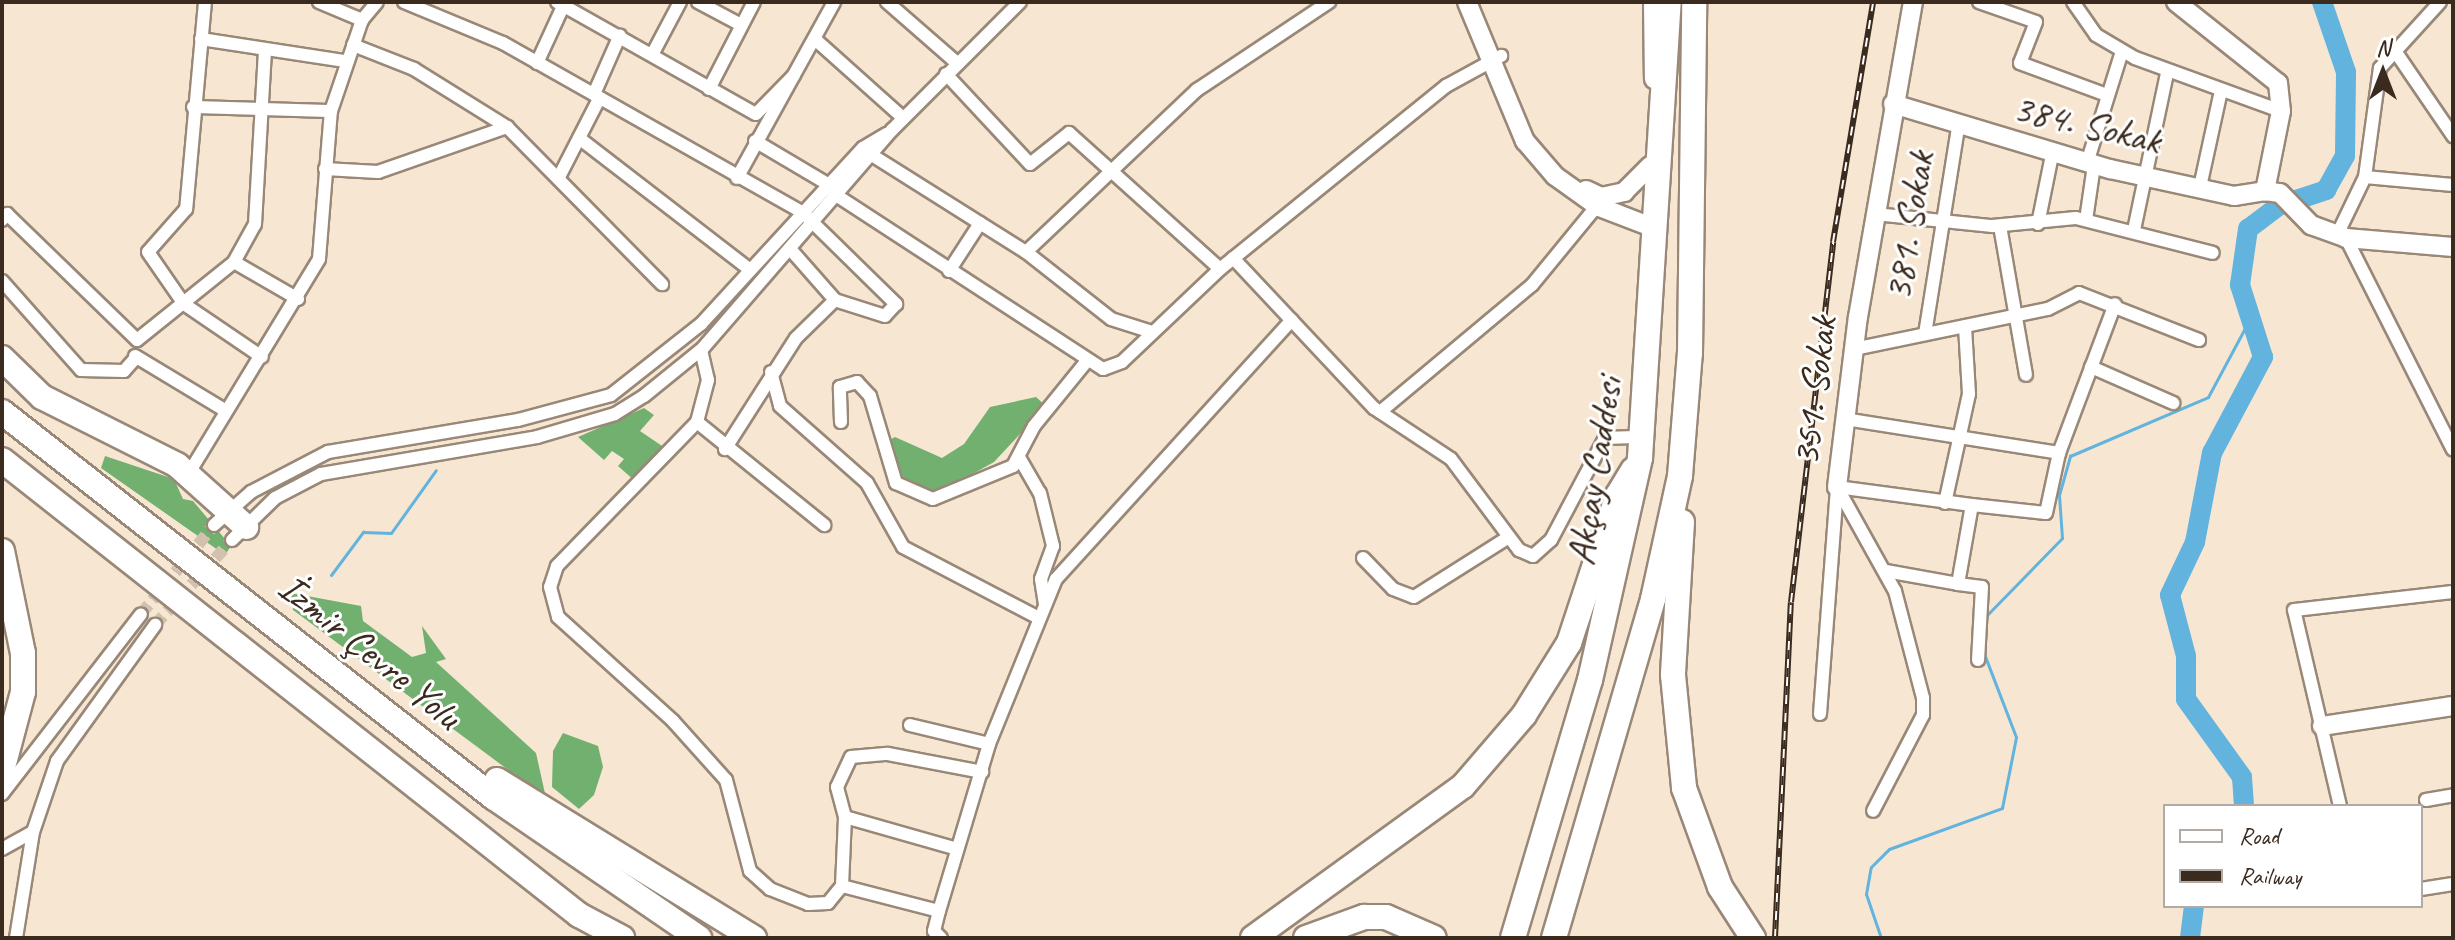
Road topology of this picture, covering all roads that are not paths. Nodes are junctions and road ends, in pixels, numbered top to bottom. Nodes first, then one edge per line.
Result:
1 (205, 2) edge
2 (319, 2) edge
3 (377, 2) edge
4 (404, 2) edge
5 (680, 2) edge
6 (698, 2) edge
7 (754, 2) edge
8 (834, 2) edge
9 (887, 2) edge
10 (998, 2) edge
11 (1329, 2) edge
12 (1467, 2) edge
13 (1478, 2) edge
14 (1653, 2) edge
15 (1669, 2) edge
16 (1694, 2) edge
17 (1913, 2) edge
18 (1979, 2) edge
19 (2073, 2) edge
20 (2176, 2) edge
21 (2440, 2) edge
22 (562, 3) edge
23 (1015, 6) edge
24 (362, 20) junction
25 (741, 25) junction
26 (620, 35) junction
27 (201, 39) junction
28 (817, 41) junction
29 (353, 45) junction
30 (2393, 48) junction
31 (265, 51) junction
32 (2122, 51) junction
33 (653, 53) junction
34 (1496, 59) junction
35 (345, 61) junction
36 (537, 63) junction
37 (957, 63) junction
38 (2167, 73) junction
39 (946, 74) junction
40 (794, 75) junction
41 (709, 89) junction
42 (2221, 91) junction
43 (2104, 94) junction
44 (596, 97) junction
45 (1893, 104) junction
46 (193, 107) junction
47 (261, 110) junction
48 (331, 111) junction
49 (2281, 111) junction
50 (903, 118) junction
51 (507, 127) junction
52 (1958, 128) junction
53 (892, 130) junction
54 (2453, 136) edge
55 (579, 138) junction
56 (755, 141) junction
57 (2052, 155) junction
58 (875, 157) junction
59 (2091, 164) junction
60 (1650, 166) junction
61 (325, 169) junction
62 (1110, 173) junction
63 (2144, 176) junction
64 (559, 177) junction
65 (2365, 177) junction
66 (737, 178) junction
67 (2453, 185) edge
68 (831, 186) junction
69 (2200, 187) junction
70 (2272, 192) junction
71 (839, 197) junction
72 (1597, 206) junction
73 (802, 212) junction
74 (1875, 214) junction
75 (2, 220) edge
76 (2086, 220) junction
77 (816, 222) junction
78 (980, 223) junction
79 (1939, 223) junction
80 (2038, 224) junction
81 (1649, 226) junction
82 (2000, 226) junction
83 (2134, 230) junction
84 (2342, 235) junction
85 (2453, 247) edge
86 (791, 250) junction
87 (1026, 252) junction
88 (2213, 253) dead end
89 (1233, 258) junction
90 (234, 262) junction
91 (749, 269) junction
92 (1220, 269) junction
93 (949, 271) junction
94 (2, 281) edge
95 (662, 284) dead end
96 (298, 299) junction
97 (835, 300) junction
98 (184, 304) junction
99 (2115, 304) junction
100 (1654, 307) junction
101 (2016, 316) junction
102 (1292, 320) junction
103 (1965, 326) junction
104 (1152, 332) junction
105 (1925, 334) junction
106 (137, 340) junction
107 (2199, 340) dead end
108 (1854, 349) junction
109 (701, 350) junction
110 (262, 357) junction
111 (2, 358) edge
112 (134, 360) junction
113 (1086, 362) junction
114 (2091, 367) junction
115 (771, 372) junction
116 (2026, 375) dead end
117 (2, 401) edge
118 (2173, 403) dead end
119 (226, 411) junction
120 (2, 412) edge
121 (1380, 412) junction
122 (1845, 419) junction
123 (697, 422) junction
124 (841, 422) dead end
125 (1961, 437) junction
126 (1641, 447) junction
127 (725, 449) junction
128 (2453, 450) edge
129 (2059, 453) junction
130 (1020, 459) junction
131 (2, 460) edge
132 (74, 468) junction
133 (189, 473) junction
134 (1680, 476) junction
135 (1837, 487) junction
136 (1945, 503) junction
137 (1972, 505) junction
138 (231, 525) junction
139 (824, 525) dead end
140 (1509, 537) junction
141 (2, 551) edge
142 (1363, 558) dead end
143 (1886, 571) junction
144 (1958, 584) junction
145 (2453, 592) edge
146 (1045, 604) junction
147 (141, 614) tunnel mouth
148 (1039, 618) junction
149 (155, 625) tunnel mouth
150 (1978, 660) dead end
151 (360, 692) junction
152 (2453, 706) edge
153 (1820, 714) dead end
154 (910, 725) dead end
155 (2322, 726) junction
156 (989, 744) junction
157 (2, 771) edge
158 (982, 772) junction
159 (2, 794) edge
160 (2453, 795) edge
161 (2426, 800) dead end
162 (2340, 804) edge
163 (1873, 811) dead end
164 (845, 817) junction
165 (33, 832) junction
166 (2, 849) edge
167 (957, 849) junction
168 (2453, 884) edge
169 (842, 886) junction
170 (2423, 889) edge
171 (939, 911) junction
172 (579, 915) junction
173 (16, 938) edge
174 (610, 938) edge
175 (622, 938) edge
176 (699, 938) edge
177 (754, 938) edge
178 (941, 938) edge
179 (1253, 938) edge
180 (1306, 938) edge
181 (1434, 938) edge
182 (1513, 938) edge
183 (1554, 938) edge
184 (1753, 938) edge

1 - 27 street
2 - 24 street
3 - 24 street
4 - 36 street
5 - 33 street
6 - 25 street
7 - 25 street
8 - 28 street
9 - 37 street
10 - 23 street
11 - 62 street
12 - 34 main road
13 - 34 main road
14 - 60 main road
15 - 100 highway, Akçay Caddesi
16 - 134 highway, Akçay Caddesi
17 - 45 main road, 351. Sokak
18 - 43 street
19 - 32 street
20 - 49 main road
21 - 30 street
22 - 26 street
22 - 36 street
23 - 37 street
24 - 29 street
25 - 41 street
26 - 33 street
26 - 44 street
27 - 31 street
27 - 46 street
28 - 40 street
28 - 50 street
29 - 35 street
29 - 51 street
30 - 54 street
30 - 65 street
31 - 35 street
31 - 47 street
32 - 38 street
32 - 43 street
33 - 41 street
34 - 60 main road
34 - 72 main road
34 - 89 street
35 - 48 street
36 - 44 street
37 - 39 street
38 - 42 street
38 - 63 street
39 - 50 street
39 - 62 street
40 - 41 street
40 - 56 street
42 - 49 street
42 - 69 street
43 - 59 street
44 - 55 street
44 - 66 street
45 - 52 main road, 384. Sokak
45 - 74 main road, 351. Sokak
46 - 47 street
46 - 98 street
47 - 48 street
47 - 90 street
48 - 61 street
49 - 70 main road
50 - 53 street
51 - 61 street
51 - 64 street
52 - 57 main road, 384. Sokak
52 - 79 street, 381. Sokak
53 - 58 street
53 - 68 street
55 - 64 street
55 - 91 street
56 - 66 street
56 - 68 street
57 - 59 main road, 384. Sokak
57 - 80 street
58 - 71 street
58 - 78 street
59 - 63 main road, 384. Sokak
59 - 76 street
60 - 81 main road
61 - 96 street
62 - 87 street
62 - 92 street
63 - 69 main road, 384. Sokak
63 - 83 street
64 - 95 street
65 - 67 street
65 - 84 street
66 - 73 street
68 - 73 street
69 - 70 main road, 384. Sokak
70 - 84 main road
71 - 77 street
71 - 93 street
72 - 81 main road
72 - 121 street
73 - 77 street
73 - 91 street
74 - 79 street
74 - 108 main road, 351. Sokak
75 - 106 street
76 - 80 street
76 - 83 street
77 - 86 street
77 - 97 street
78 - 87 street
78 - 93 street
79 - 82 street
79 - 105 street, 381. Sokak
80 - 82 street
81 - 100 main road
82 - 101 street
83 - 88 street
84 - 85 main road
84 - 128 street
86 - 97 street
86 - 109 street
87 - 104 street
89 - 92 street
89 - 102 street
90 - 96 street
90 - 98 street
91 - 138 street
92 - 104 street
93 - 113 street
94 - 112 street
96 - 110 street
97 - 115 street
98 - 106 street
98 - 110 street
99 - 101 street
99 - 107 street
99 - 114 street
100 - 126 highway, Akçay Caddesi
101 - 103 street
101 - 116 street
102 - 121 street
102 - 146 street
103 - 105 street
103 - 125 street
104 - 113 street
105 - 108 street
106 - 112 street
108 - 122 main road, 351. Sokak
109 - 123 street
109 - 138 street
110 - 119 street
111 - 133 highway
112 - 119 street
113 - 130 street
114 - 118 street
114 - 129 street
115 - 127 street
115 - 148 street
117 - 132 highway
119 - 133 street
120 - 132 highway, İzmir Çevre Yolu
121 - 140 street
122 - 125 street
122 - 135 main road, 351. Sokak
123 - 127 street
123 - 169 street
124 - 130 street
125 - 129 street
125 - 136 street
126 - 140 street
126 - 179 highway
126 - 182 highway, Akçay Caddesi
127 - 139 street
129 - 137 street
130 - 146 street
131 - 172 highway, İzmir Çevre Yolu
132 - 151 highway, İzmir Çevre Yolu
133 - 138 highway
134 - 183 highway, Akçay Caddesi
134 - 184 highway
135 - 136 street
135 - 143 street, 351. Sokak
135 - 153 street
136 - 137 street
137 - 144 street
140 - 142 street
141 - 157 highway
143 - 144 street
143 - 163 street, 351. Sokak
144 - 150 street
145 - 155 street
146 - 148 street
147 - 159 street
148 - 156 street
149 - 165 street
151 - 176 highway, İzmir Çevre Yolu
151 - 177 highway
152 - 155 main road
154 - 156 street
155 - 162 street
156 - 158 street
158 - 164 street
158 - 167 street
160 - 161 street
164 - 167 street
164 - 169 street
165 - 166 street
165 - 173 street
167 - 171 street
168 - 170 street
169 - 171 street
171 - 178 street
172 - 174 highway
172 - 175 highway, İzmir Çevre Yolu
180 - 181 highway

